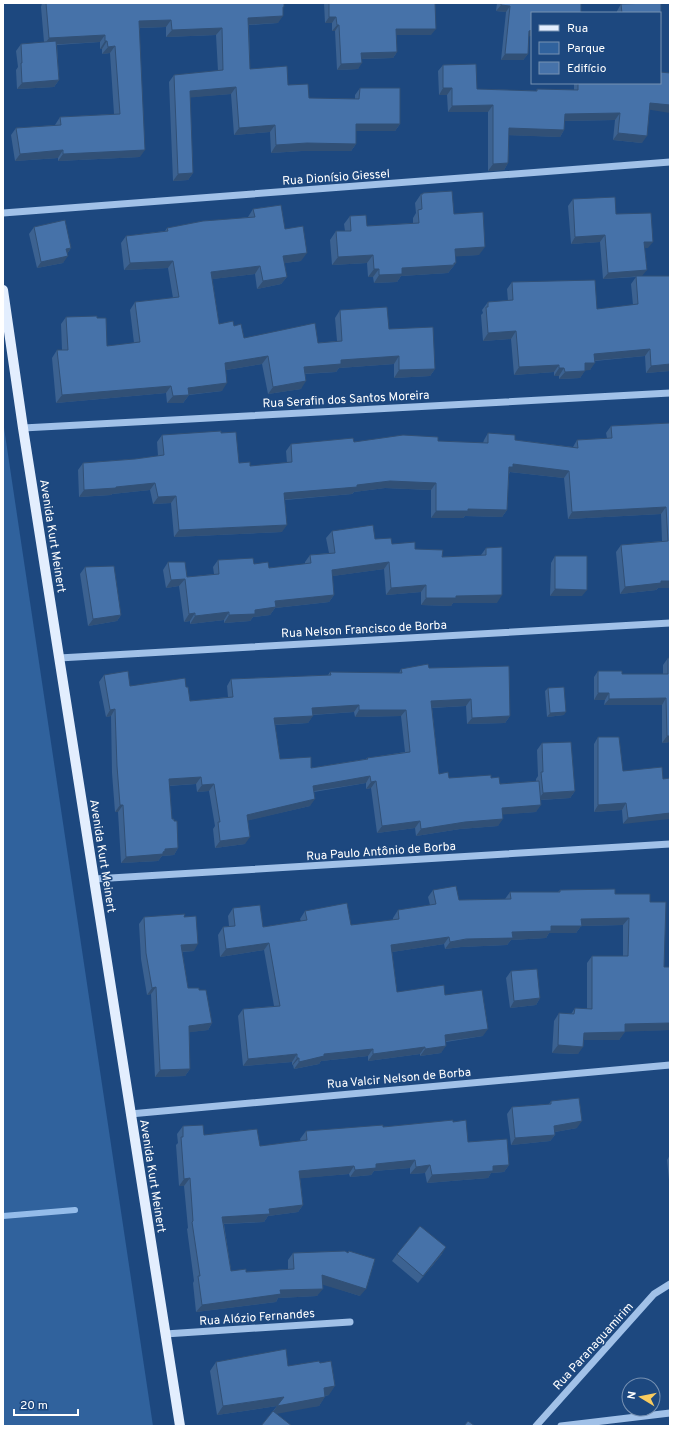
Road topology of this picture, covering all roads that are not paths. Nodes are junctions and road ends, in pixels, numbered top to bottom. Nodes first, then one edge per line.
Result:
1 (670, 162) edge
2 (3, 213) edge
3 (3, 290) edge
4 (670, 393) edge
5 (23, 428) junction
6 (670, 623) edge
7 (59, 658) junction
8 (670, 844) edge
9 (94, 879) junction
10 (670, 1065) edge
11 (130, 1114) junction
12 (670, 1284) edge
13 (350, 1322) dead end
14 (165, 1334) junction
15 (670, 1413) edge
16 (180, 1426) edge
17 (536, 1426) edge
18 (561, 1426) edge

1 - 2 street, Rua Dionísio Giessel
3 - 5 main road, Avenida Kurt Meinert
4 - 5 street, Rua Serafin dos Santos Moreira
5 - 7 main road, Avenida Kurt Meinert
6 - 7 street, Rua Nelson Francisco de Borba
7 - 9 main road, Avenida Kurt Meinert
8 - 9 street, Rua Paulo Antônio de Borba
9 - 11 main road, Avenida Kurt Meinert
10 - 11 street, Rua Valcir Nelson de Borba
11 - 14 main road, Avenida Kurt Meinert
12 - 17 street, Rua Paranaguamirim
13 - 14 street, Rua Alózio Fernandes
14 - 16 main road, Avenida Kurt Meinert
15 - 18 street

